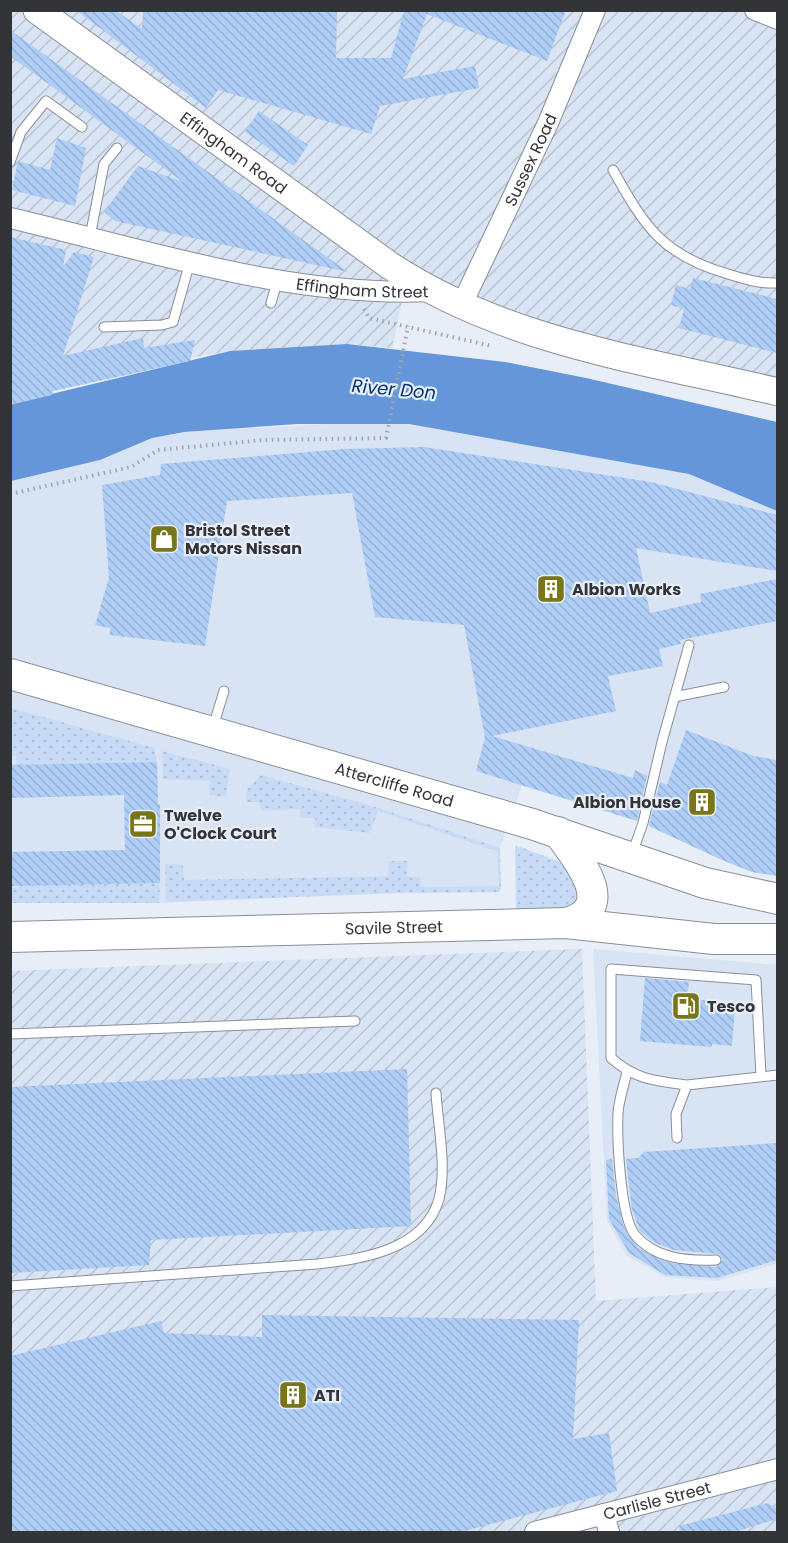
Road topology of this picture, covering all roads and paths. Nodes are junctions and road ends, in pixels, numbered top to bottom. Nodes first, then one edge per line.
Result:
1 (38, 10) edge
2 (595, 10) edge
3 (755, 10) edge
4 (777, 19) edge
5 (82, 127) dead end
6 (117, 148) dead end
7 (10, 162) edge
8 (613, 170) dead end
9 (10, 219) edge
10 (90, 237) junction
11 (190, 262) junction
12 (278, 278) junction
13 (777, 284) edge
14 (432, 291) junction
15 (271, 303) dead end
16 (461, 306) junction
17 (104, 327) dead end
18 (503, 348) dead end
19 (777, 392) edge
20 (10, 494) edge
21 (689, 645) dead end
22 (10, 674) edge
23 (724, 687) dead end
24 (224, 691) dead end
25 (674, 697) junction
26 (211, 732) junction
27 (558, 832) junction
28 (630, 858) junction
29 (777, 899) edge
30 (566, 923) junction
31 (10, 937) edge
32 (777, 939) edge
33 (355, 1022) dead end
34 (10, 1035) edge
35 (627, 1072) junction
36 (777, 1075) edge
37 (761, 1076) junction
38 (687, 1086) junction
39 (436, 1093) dead end
40 (677, 1138) dead end
41 (716, 1260) dead end
42 (10, 1286) edge
43 (777, 1469) edge
44 (607, 1523) edge
45 (536, 1533) edge

1 - 14 main road, Effingham Road
2 - 16 street, Sussex Road
3 - 4 street
5 - 7 lane
6 - 10 lane
8 - 13 lane
9 - 10 street, Effingham Street
10 - 11 street, Effingham Street
11 - 12 street, Effingham Street
11 - 17 lane
12 - 14 street, Effingham Street
12 - 15 lane
14 - 16 main road, Effingham Street
16 - 19 main road, Effingham Street
18 - 20 path
21 - 25 lane
22 - 26 main road, Attercliffe Road
23 - 25 lane
24 - 26 lane
25 - 28 lane
26 - 27 main road, Attercliffe Road
27 - 28 main road, Attercliffe Road
27 - 30 main road
28 - 29 main road, Attercliffe Road
30 - 31 main road, Savile Street
30 - 32 main road, Savile Street
33 - 34 lane
35 - 37 lane
35 - 38 lane
35 - 41 lane
36 - 37 lane
37 - 38 lane
38 - 40 lane
39 - 42 lane
43 - 44 street, Carlisle Street
44 - 45 street, Carlisle Street

